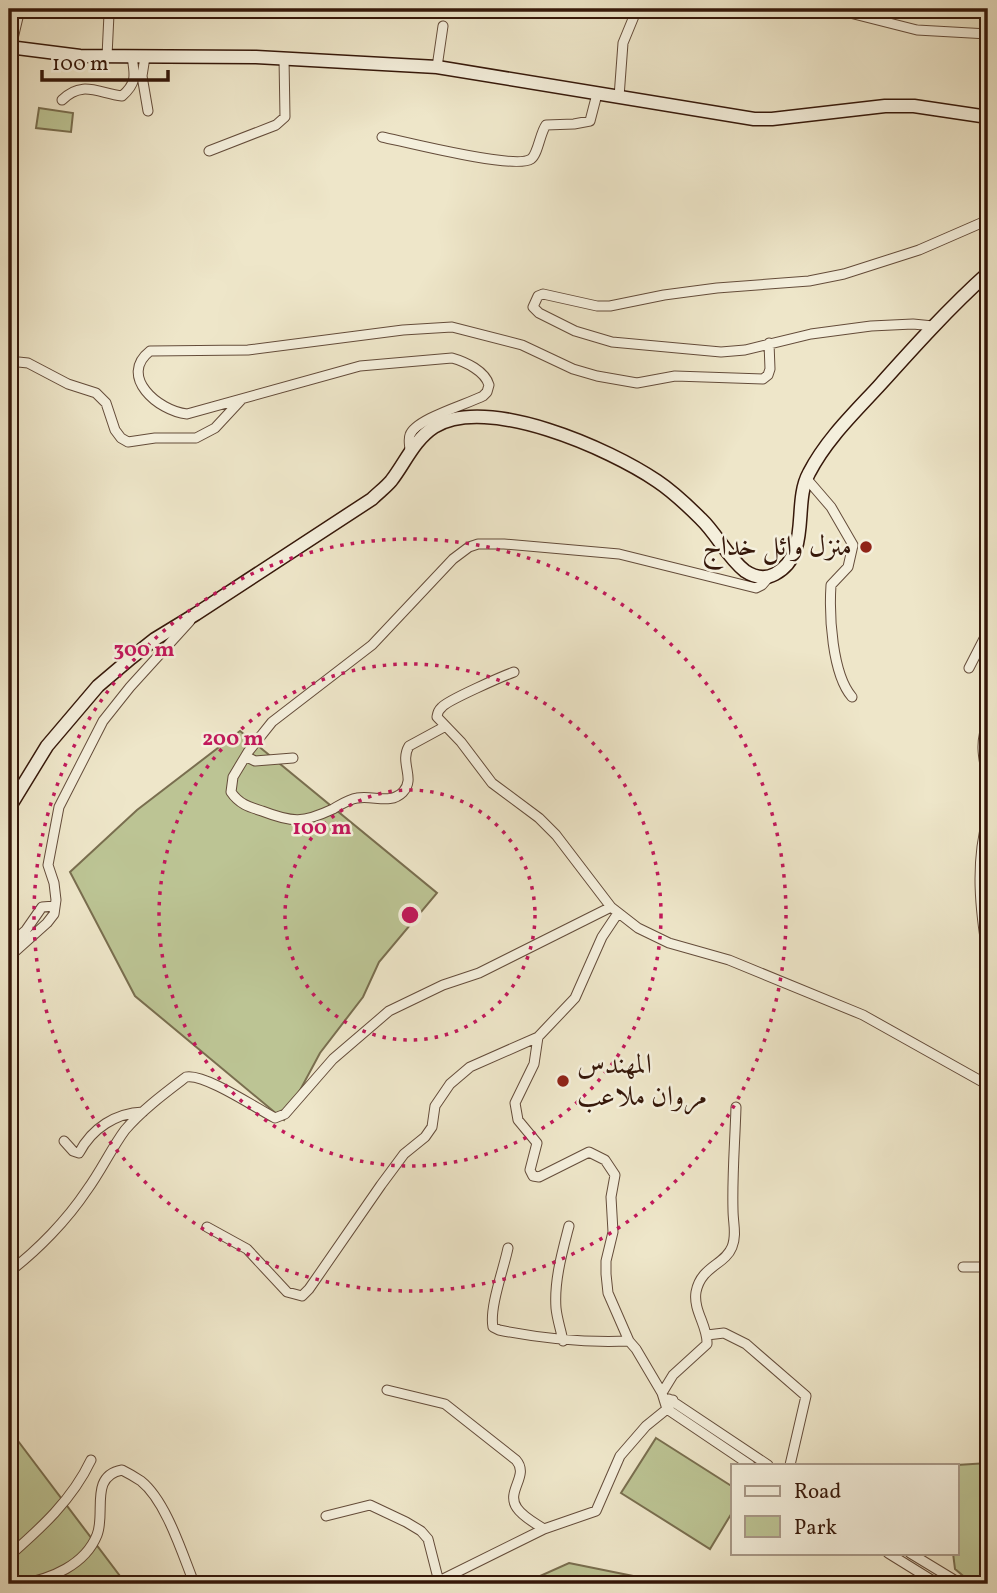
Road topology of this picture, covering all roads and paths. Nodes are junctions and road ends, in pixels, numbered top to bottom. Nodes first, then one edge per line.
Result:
1 (20, 9) edge
2 (106, 9) edge
3 (637, 9) edge
4 (781, 9) edge
5 (876, 9) edge
6 (984, 9) edge
7 (879, 22) junction
8 (443, 26) dead end
9 (988, 27) edge
10 (988, 34) edge
11 (10, 47) edge
12 (107, 56) junction
13 (139, 57) junction
14 (284, 58) junction
15 (438, 67) junction
16 (597, 94) junction
17 (619, 97) junction
18 (62, 100) dead end
19 (148, 111) dead end
20 (988, 117) edge
21 (382, 138) dead end
22 (209, 151) dead end
23 (988, 220) edge
24 (988, 273) edge
25 (933, 326) junction
26 (769, 343) junction
27 (9, 361) edge
28 (241, 400) junction
29 (410, 451) junction
30 (806, 478) junction
31 (769, 577) junction
32 (196, 614) junction
33 (988, 631) edge
34 (969, 668) dead end
35 (514, 672) dead end
36 (852, 697) dead end
37 (988, 723) edge
38 (444, 727) junction
39 (247, 757) junction
40 (293, 758) dead end
41 (988, 781) edge
42 (9, 808) edge
43 (988, 817) edge
44 (55, 906) junction
45 (614, 910) junction
46 (9, 945) edge
47 (9, 957) edge
48 (988, 957) edge
49 (538, 1037) junction
50 (988, 1085) edge
51 (736, 1107) dead end
52 (143, 1112) junction
53 (64, 1141) dead end
54 (569, 1226) dead end
55 (207, 1227) dead end
56 (508, 1248) dead end
57 (963, 1266) dead end
58 (988, 1267) edge
59 (9, 1272) edge
60 (707, 1335) junction
61 (563, 1341) junction
62 (629, 1342) junction
63 (387, 1390) dead end
64 (666, 1397) junction
65 (667, 1409) junction
66 (723, 1434) junction
67 (718, 1444) junction
68 (91, 1460) dead end
69 (748, 1464) edge
70 (767, 1464) edge
71 (790, 1464) edge
72 (326, 1516) dead end
73 (544, 1530) junction
74 (890, 1554) edge
75 (912, 1554) edge
76 (9, 1556) edge
77 (436, 1583) edge
78 (21, 1584) edge
79 (194, 1584) edge
80 (212, 1584) edge
81 (238, 1584) edge
82 (938, 1584) edge
83 (961, 1584) edge

1 - 11 street
2 - 12 street
3 - 17 street
4 - 7 street
5 - 7 street
6 - 9 street
7 - 10 street
8 - 15 street
11 - 12 street
12 - 13 street
13 - 14 street
13 - 18 street
13 - 19 street
14 - 15 street
14 - 22 street
15 - 16 street
16 - 17 street
16 - 21 street
17 - 20 street
23 - 26 street
24 - 25 street
25 - 26 street
25 - 30 street
26 - 28 street
27 - 28 street
28 - 29 street
29 - 31 street
29 - 32 street
30 - 31 street
30 - 36 street
31 - 39 street
32 - 42 street
32 - 44 street
33 - 34 street
35 - 38 street
37 - 41 street
38 - 39 street
38 - 45 street
39 - 40 street
43 - 48 street
44 - 46 street
44 - 47 street
45 - 49 street
45 - 50 street
45 - 52 street
49 - 55 street
49 - 62 street
51 - 60 street
52 - 53 street
52 - 59 street
54 - 61 street
56 - 61 street
57 - 58 street
60 - 64 street
60 - 71 street
61 - 62 street
62 - 64 street
63 - 73 street
64 - 65 street
64 - 66 street
65 - 67 street
65 - 73 street
66 - 67 street
66 - 70 street
67 - 69 street
68 - 76 street
72 - 77 street
73 - 77 street
74 - 82 street
75 - 83 street
78 - 79 street
80 - 81 street

